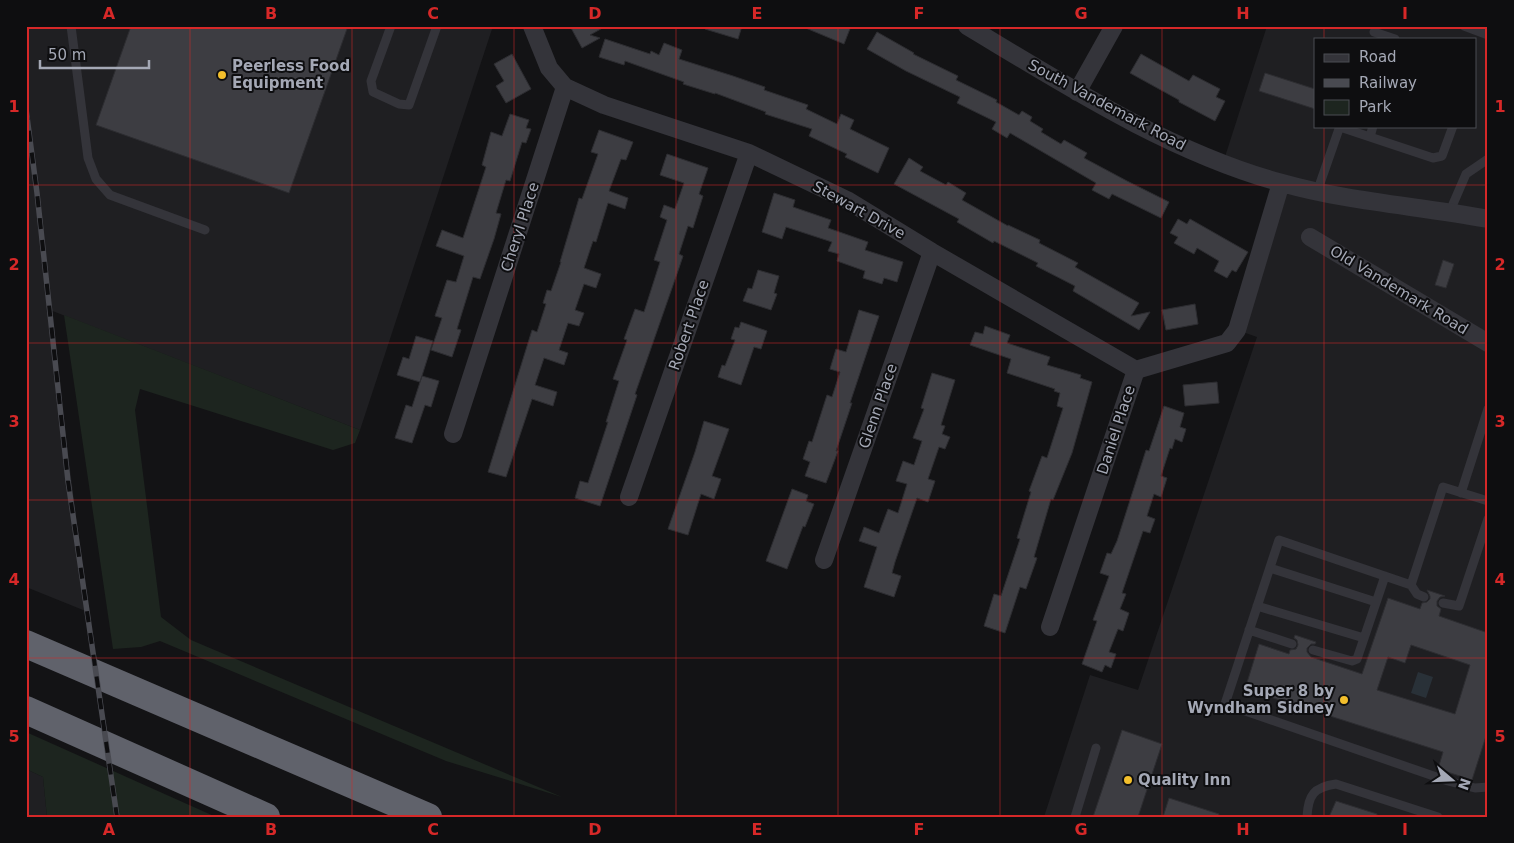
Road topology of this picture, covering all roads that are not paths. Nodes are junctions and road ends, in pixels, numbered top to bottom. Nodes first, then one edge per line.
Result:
1 (71, 26) edge
2 (391, 26) edge
3 (437, 26) edge
4 (532, 26) edge
5 (967, 26) edge
6 (1114, 26) edge
7 (1464, 26) edge
8 (1374, 32) edge
9 (1488, 35) edge
10 (1392, 38) edge
11 (565, 87) junction
12 (1076, 92) junction
13 (1340, 128) edge
14 (1343, 128) edge
15 (1372, 128) edge
16 (1452, 128) edge
17 (1370, 137) junction
18 (749, 153) junction
19 (1488, 159) edge
20 (1281, 183) junction
21 (1317, 192) junction
22 (1450, 211) junction
23 (1488, 219) edge
24 (205, 230) dead end
25 (1310, 237) dead end
26 (932, 252) junction
27 (1488, 343) edge
28 (1136, 370) junction
29 (1488, 408) edge
30 (453, 434) dead end
31 (1461, 493) junction
32 (629, 497) dead end
33 (1488, 501) edge
34 (1488, 519) edge
35 (824, 560) dead end
36 (1270, 568) junction
37 (1386, 576) junction
38 (1411, 585) junction
39 (1424, 597) dead end
40 (1376, 602) junction
41 (1443, 604) dead end
42 (1257, 606) junction
43 (1050, 627) dead end
44 (1250, 630) junction
45 (1364, 638) junction
46 (1292, 644) dead end
47 (38, 649) edge
48 (1314, 650) dead end
49 (26, 710) edge
50 (1096, 748) dead end
51 (1488, 787) edge
52 (1435, 816) edge
53 (266, 817) edge
54 (428, 817) edge
55 (1076, 817) edge
56 (1307, 817) edge

1 - 24 lane
2 - 3 lane
4 - 11 street
5 - 12 street, South Vandemark Road
6 - 12 street
7 - 9 lane
8 - 10 lane
11 - 18 street, Stewart Drive
11 - 30 street, Cheryl Place
12 - 20 street, South Vandemark Road
13 - 21 lane
14 - 17 lane
15 - 17 lane
16 - 17 lane
18 - 26 street, Stewart Drive
18 - 32 street, Robert Place
19 - 22 lane
20 - 21 street, South Vandemark Road
20 - 28 street, Daniel Place
21 - 22 street, South Vandemark Road
22 - 23 street, South Vandemark Road
25 - 27 street, Old Vandemark Road
26 - 28 street, Stewart Drive
26 - 35 street, Glenn Place
28 - 43 street, Daniel Place
29 - 31 lane
31 - 33 lane
31 - 38 lane
34 - 41 lane
36 - 37 lane
36 - 40 lane
36 - 42 lane
37 - 38 lane
37 - 40 lane
38 - 39 lane
40 - 45 lane
42 - 44 lane
42 - 45 lane
44 - 46 lane
44 - 51 lane
45 - 48 lane
47 - 54 highway
49 - 53 highway
50 - 55 lane
52 - 56 lane

